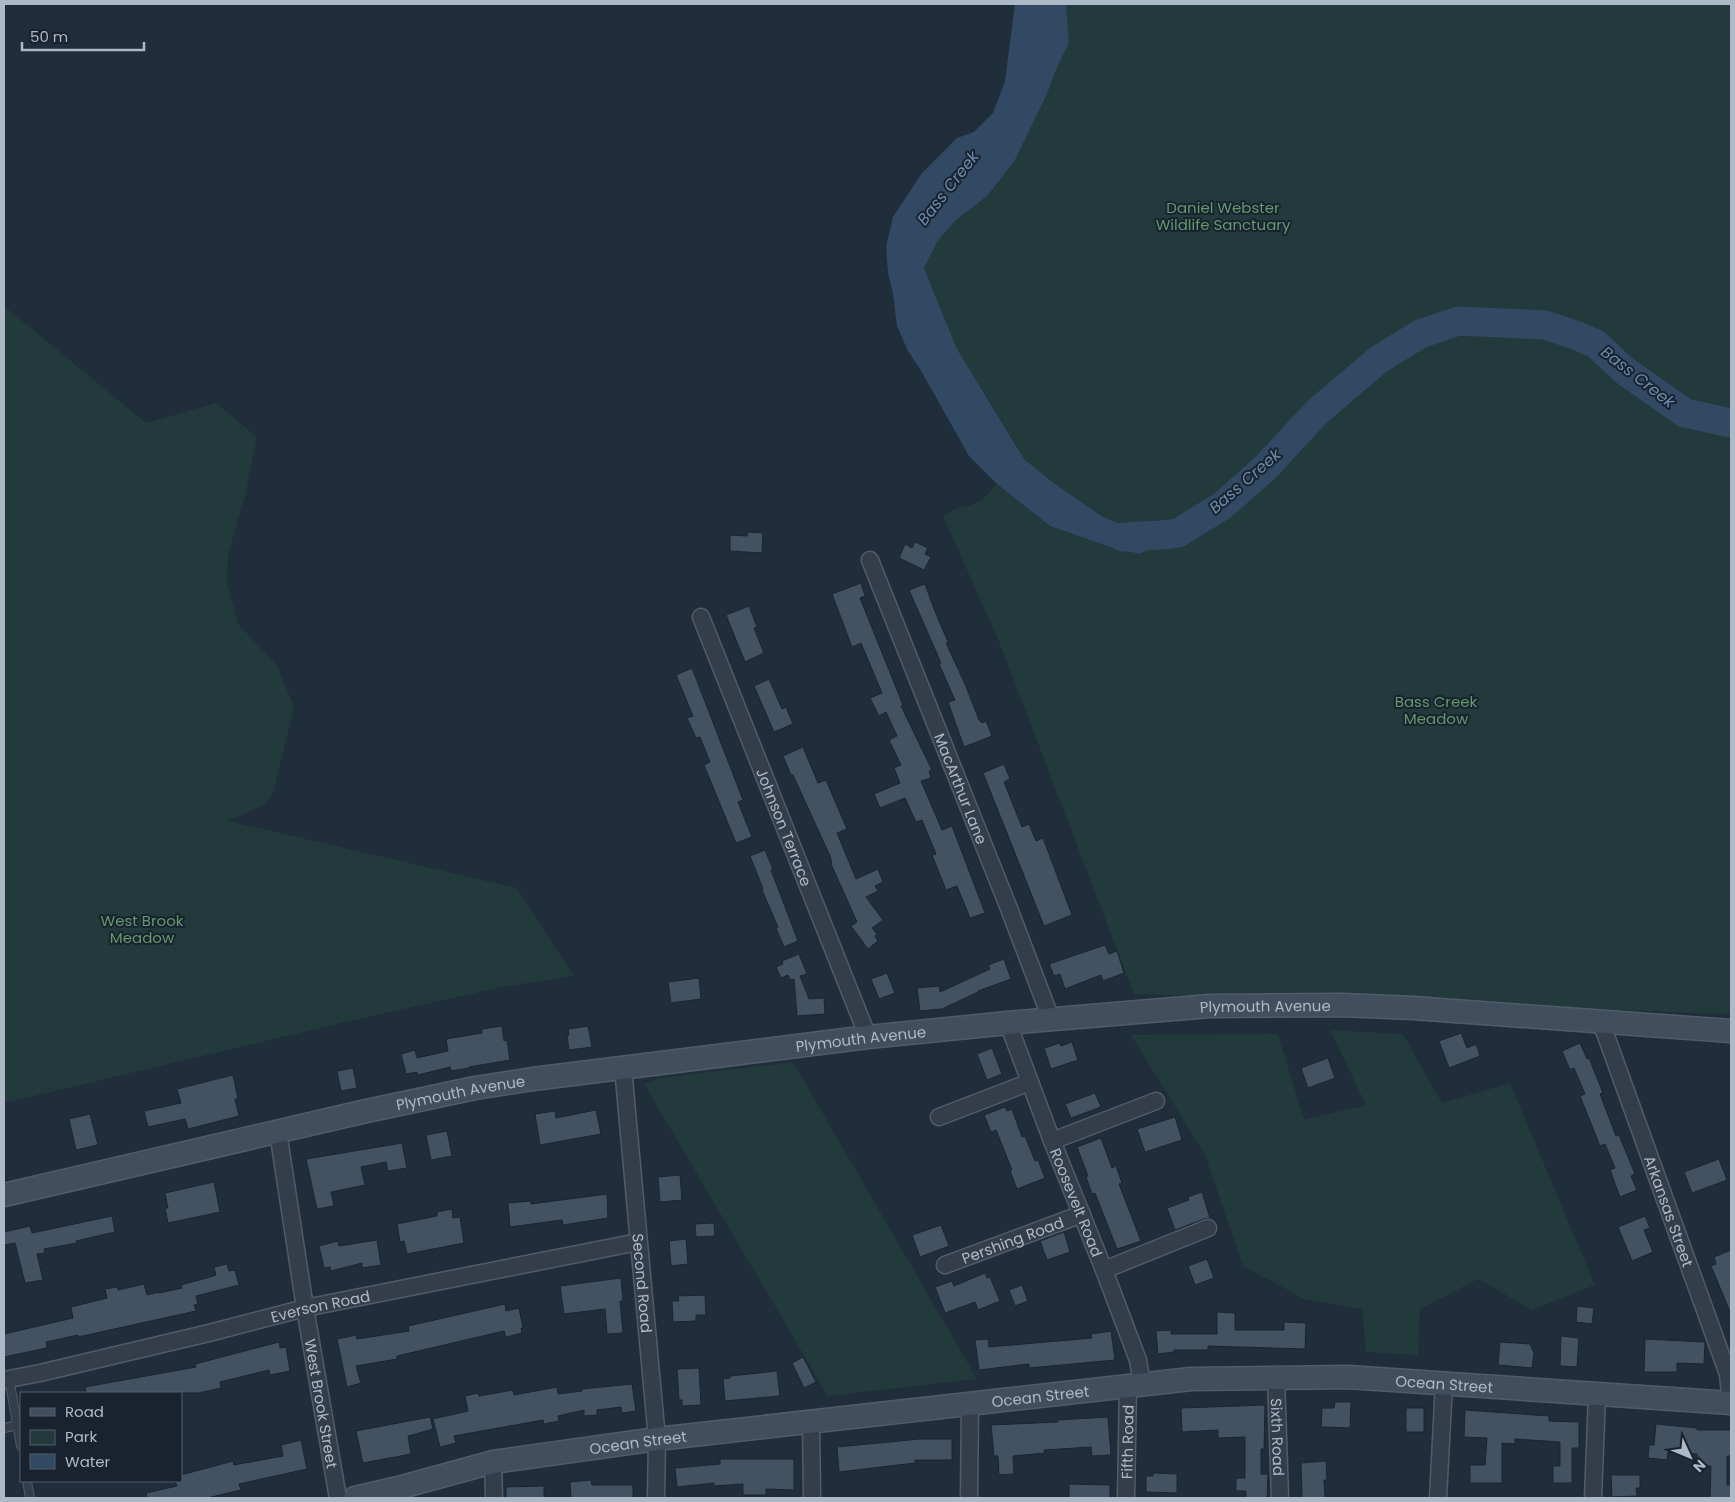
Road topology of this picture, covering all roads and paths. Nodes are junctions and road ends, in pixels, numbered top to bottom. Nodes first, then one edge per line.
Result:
1 (870, 560) dead end
2 (701, 617) dead end
3 (1051, 1019) junction
4 (1601, 1022) junction
5 (1008, 1023) junction
6 (1731, 1031) edge
7 (868, 1038) junction
8 (623, 1068) junction
9 (1030, 1082) junction
10 (1156, 1101) dead end
11 (939, 1117) dead end
12 (278, 1132) junction
13 (1052, 1140) junction
14 (4, 1195) edge
15 (1082, 1214) junction
16 (1208, 1228) dead end
17 (638, 1242) junction
18 (945, 1265) dead end
19 (1104, 1270) junction
20 (304, 1308) junction
21 (1276, 1377) junction
22 (7, 1379) edge
23 (1444, 1382) junction
24 (1135, 1385) junction
25 (1597, 1395) junction
26 (970, 1403) junction
27 (1731, 1403) edge
28 (811, 1421) junction
29 (18, 1425) junction
30 (4, 1428) edge
31 (20, 1439) edge
32 (657, 1439) junction
33 (493, 1462) junction
34 (27, 1482) edge
35 (30, 1498) edge
36 (338, 1498) edge
37 (355, 1498) edge
38 (494, 1498) edge
39 (656, 1498) edge
40 (812, 1498) edge
41 (968, 1498) edge
42 (1126, 1498) edge
43 (1280, 1498) edge
44 (1438, 1498) edge
45 (1593, 1498) edge

1 - 3 street, MacArthur Lane
2 - 7 street, Johnson Terrace
3 - 4 street, Plymouth Avenue
3 - 5 street, Plymouth Avenue
4 - 6 street, Plymouth Avenue
4 - 27 street, Arkansas Street
5 - 7 street, Plymouth Avenue
5 - 9 street, Roosevelt Road
7 - 8 street, Plymouth Avenue
8 - 12 street, Plymouth Avenue
8 - 17 street, Second Road
9 - 11 street
9 - 13 street, Roosevelt Road
10 - 13 street
12 - 14 street, Plymouth Avenue
12 - 20 street, West Brook Street
13 - 15 street, Roosevelt Road
15 - 18 street, Pershing Road
15 - 19 street, Roosevelt Road
16 - 19 street
17 - 20 street, Everson Road
17 - 32 street, Second Road
19 - 24 street, Roosevelt Road
20 - 22 street, Everson Road
20 - 36 street, West Brook Street
21 - 23 street, Ocean Street
21 - 24 street, Ocean Street
21 - 43 street, Sixth Road
22 - 29 lane
23 - 25 street, Ocean Street
23 - 44 street
24 - 26 street, Ocean Street
24 - 42 street, Fifth Road
25 - 27 street, Ocean Street
25 - 45 street
26 - 28 street, Ocean Street
26 - 41 street
28 - 32 street, Ocean Street
28 - 40 street
29 - 30 lane
29 - 31 lane
32 - 33 street, Ocean Street
32 - 39 street, Second Road
33 - 37 street, Ocean Street
33 - 38 street
34 - 35 lane

